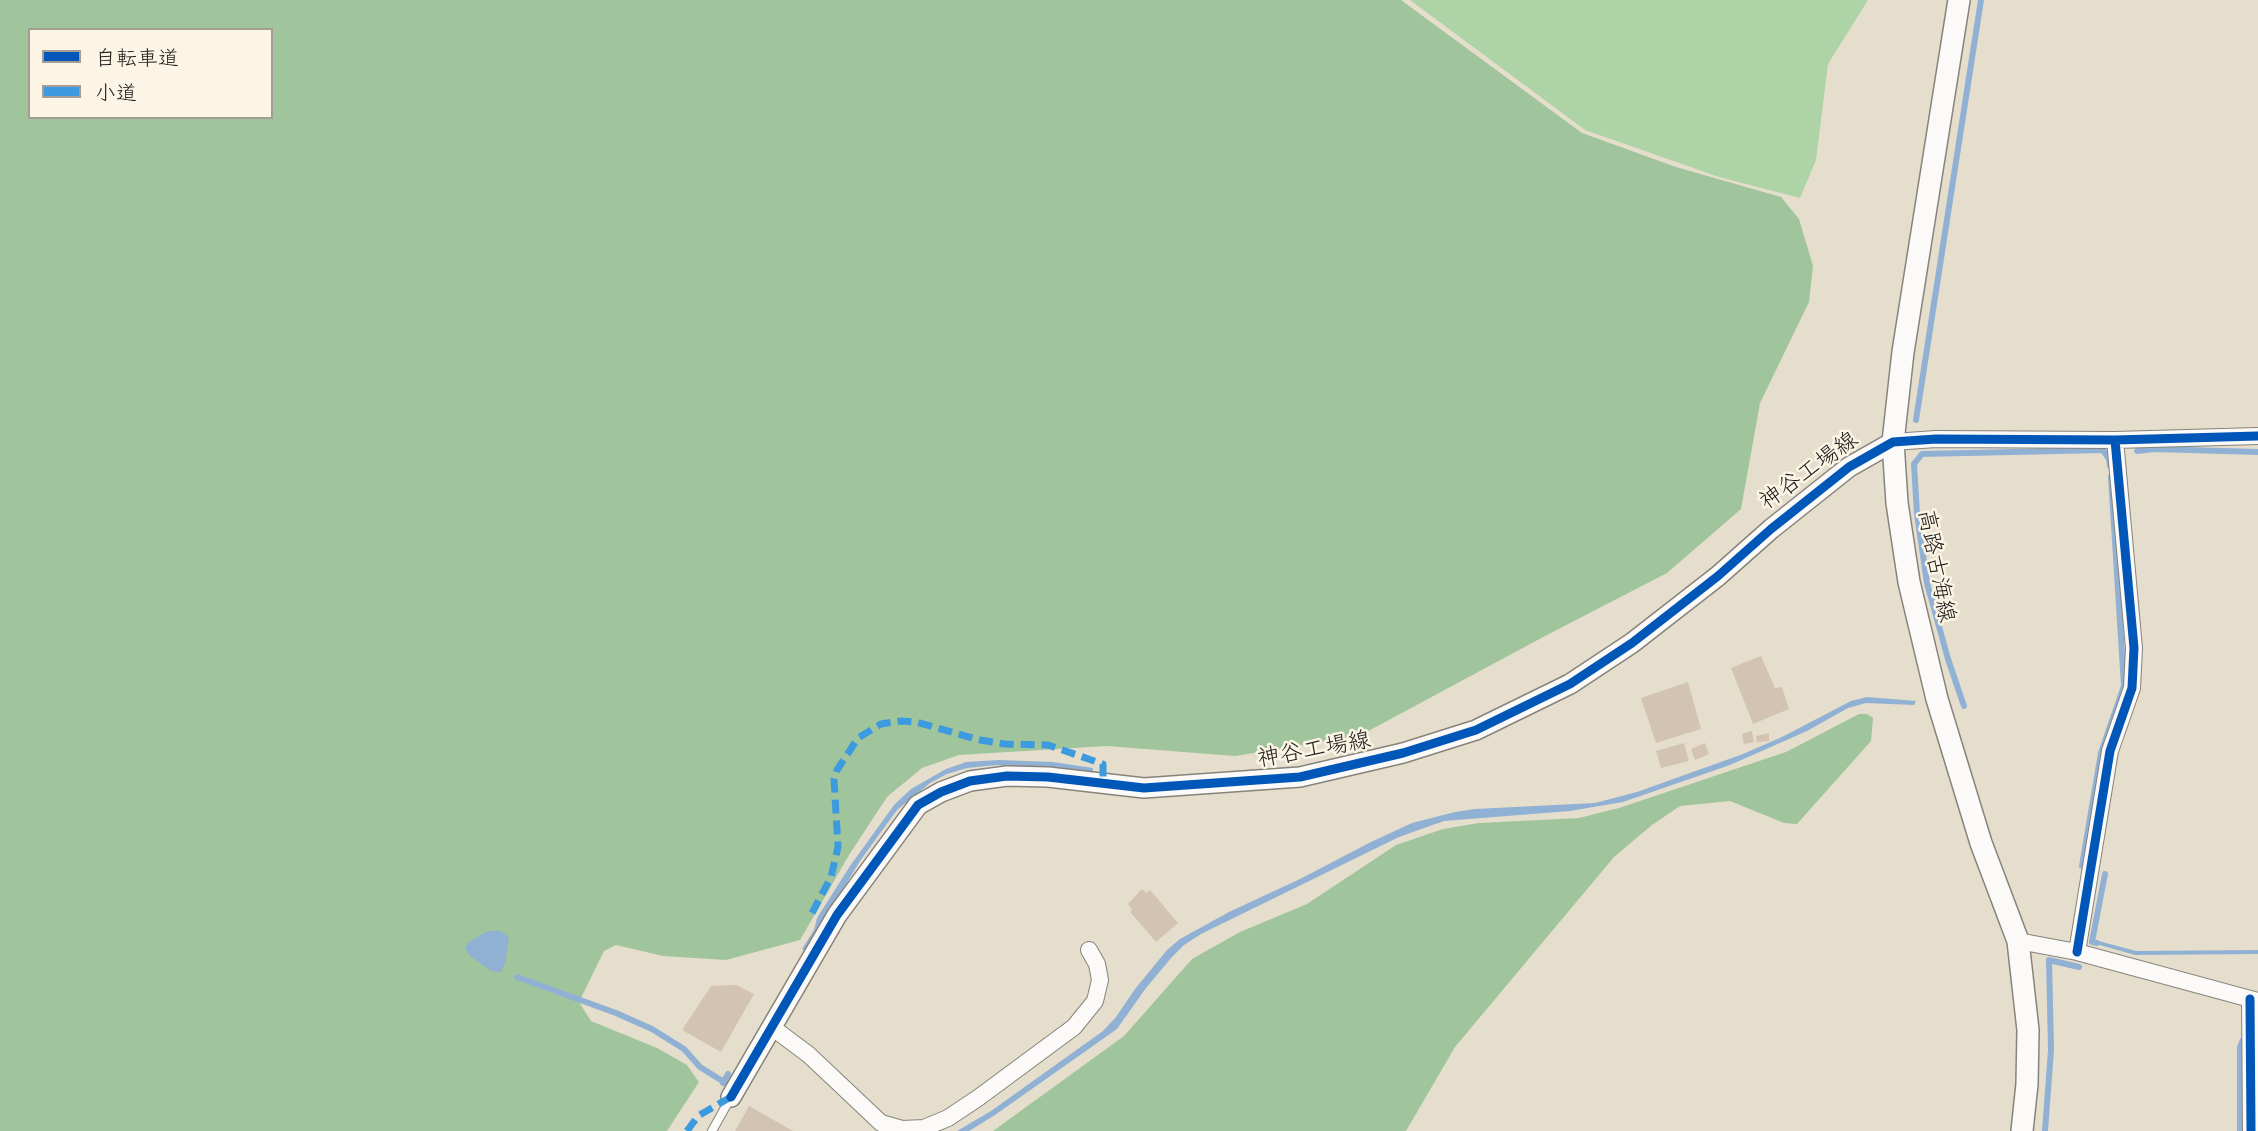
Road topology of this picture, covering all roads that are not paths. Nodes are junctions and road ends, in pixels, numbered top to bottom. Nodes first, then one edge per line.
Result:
1 (1959, 0) edge
2 (2258, 436) edge
3 (2115, 440) junction
4 (1893, 442) junction
5 (2018, 941) junction
6 (1089, 950) dead end
7 (2077, 952) junction
8 (2254, 1000) edge
9 (773, 1028) junction
10 (731, 1097) joint
11 (712, 1131) edge
12 (2022, 1131) edge
13 (2251, 1131) edge

1 - 4 main road, 高路古海線
2 - 3 street
3 - 4 street
3 - 7 street
4 - 5 main road, 高路古海線
4 - 9 street, 神谷工場線
5 - 7 street
5 - 12 main road, 高路古海線
6 - 9 street
7 - 8 street
8 - 13 street
9 - 10 street, 神谷工場線
10 - 11 lane

